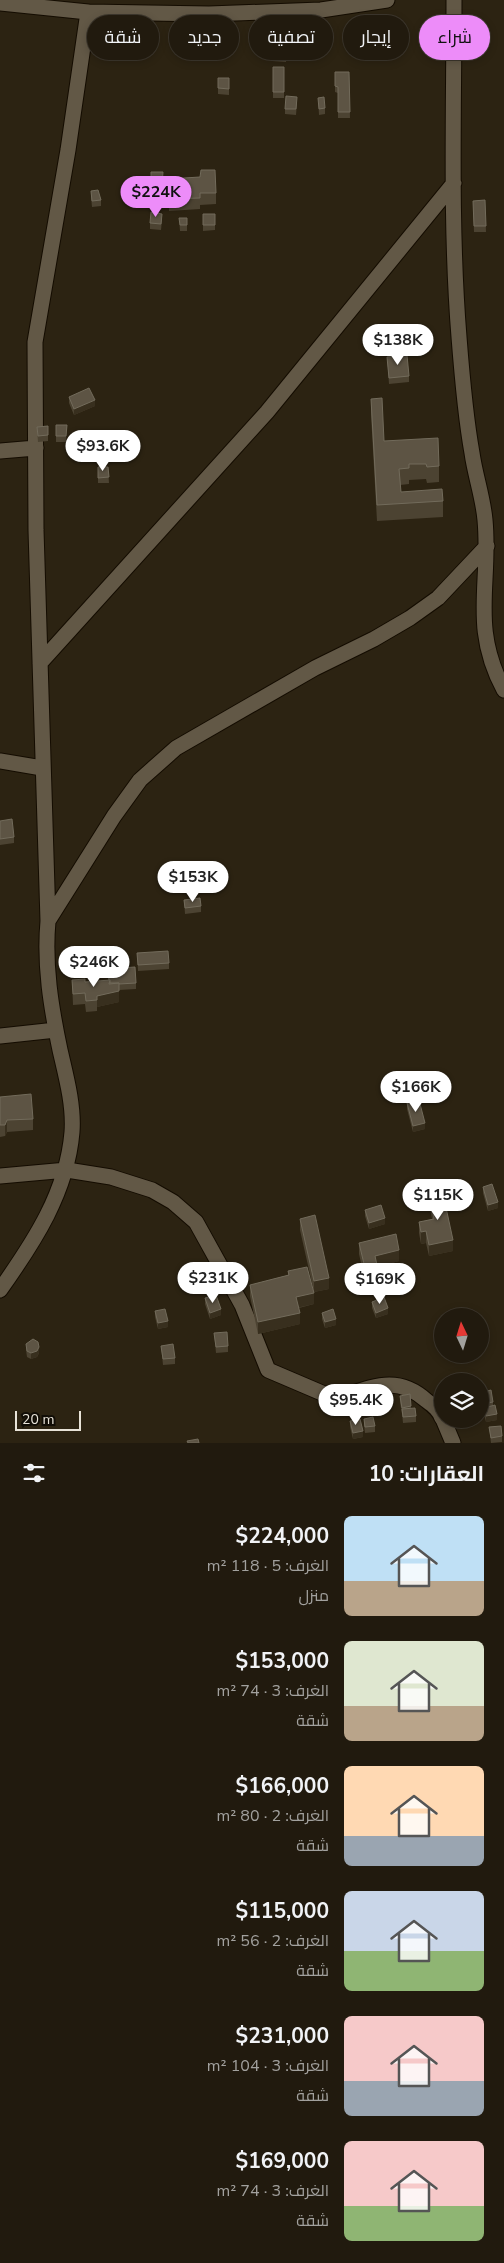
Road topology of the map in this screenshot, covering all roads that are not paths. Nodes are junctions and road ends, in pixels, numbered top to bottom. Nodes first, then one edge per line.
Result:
1 (387, 0) edge
2 (454, 0) edge
3 (0, 3) edge
4 (88, 12) junction
5 (454, 183) junction
6 (36, 448) junction
7 (0, 451) edge
8 (487, 546) junction
9 (40, 663) junction
10 (504, 690) edge
11 (0, 761) edge
12 (42, 768) junction
13 (48, 921) junction
14 (56, 1030) junction
15 (0, 1036) edge
16 (66, 1170) junction
17 (0, 1176) edge
18 (0, 1290) edge
19 (434, 1407) edge
20 (447, 1428) edge
21 (453, 1443) edge

1 - 4 street
2 - 5 street
3 - 4 street
4 - 6 street
5 - 8 street
5 - 9 street
6 - 7 street
6 - 9 street
8 - 10 street
8 - 13 street
9 - 12 street
11 - 12 street
12 - 13 street
13 - 14 street
14 - 15 street
14 - 16 street
16 - 17 street
16 - 18 street
16 - 19 street
20 - 21 street

